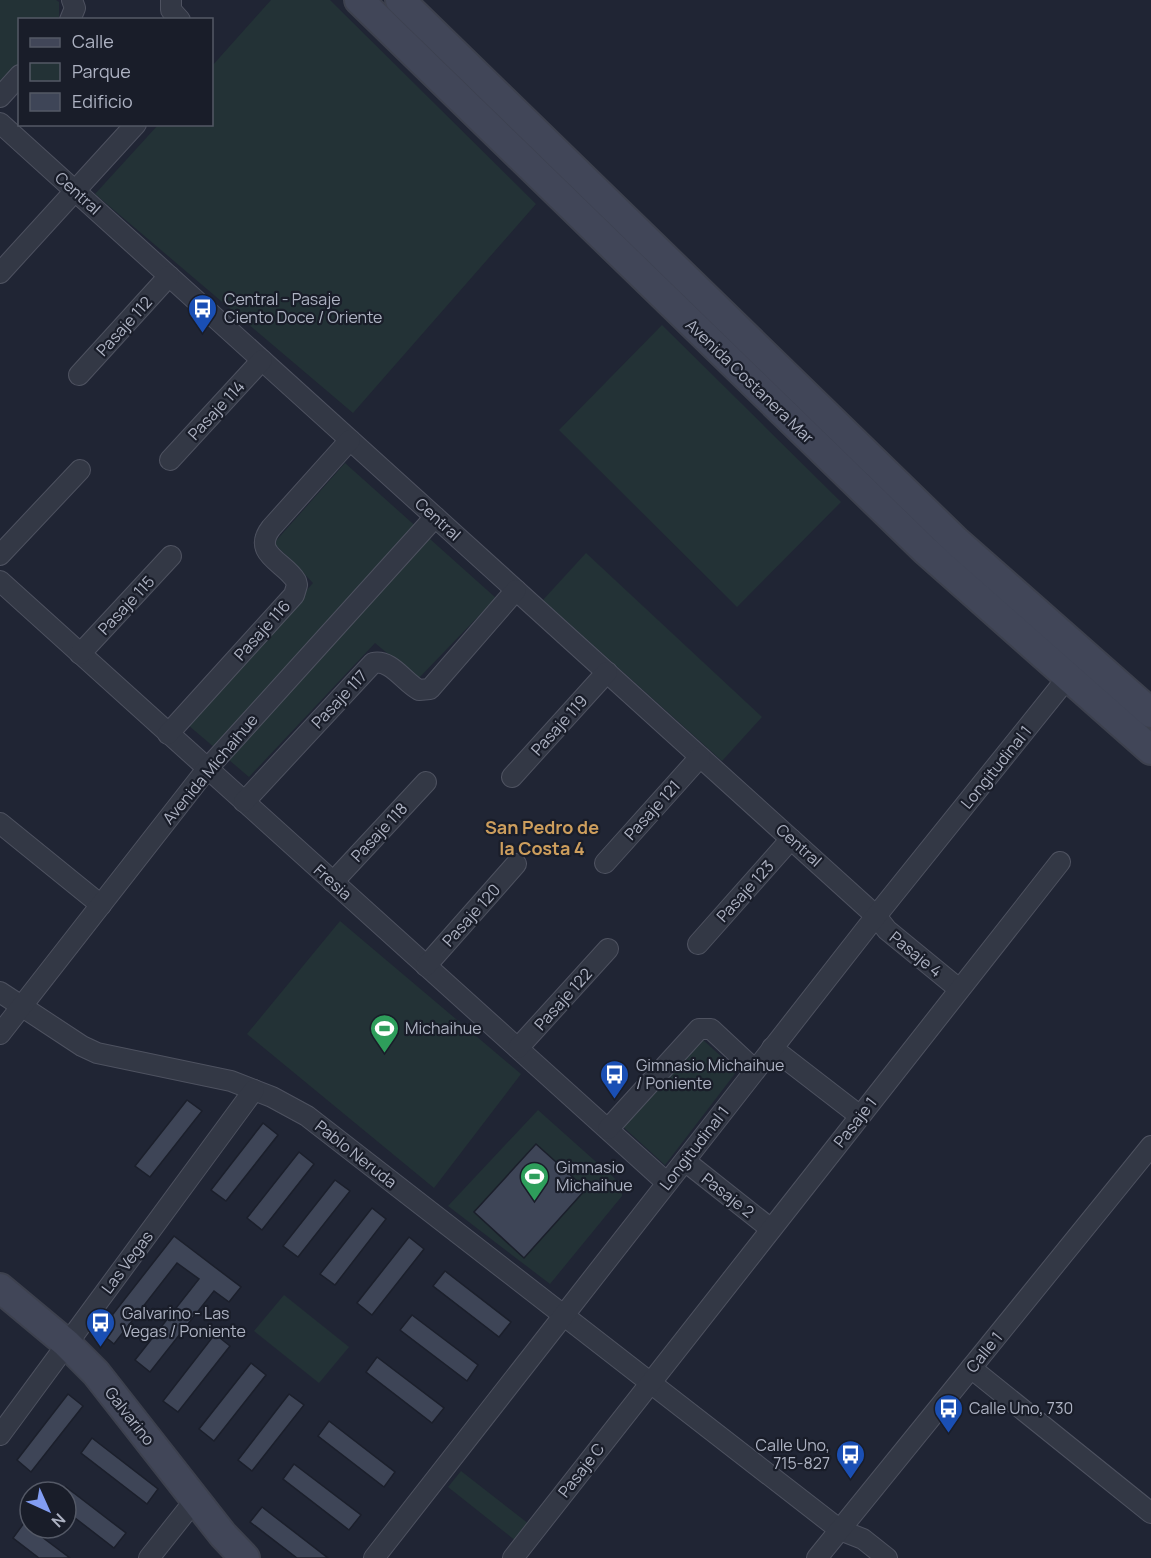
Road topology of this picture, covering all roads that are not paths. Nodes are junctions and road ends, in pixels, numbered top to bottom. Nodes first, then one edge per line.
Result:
1 (72, 0) edge
2 (171, 0) edge
3 (359, 0) edge
4 (400, 0) edge
5 (71, 18) edge
6 (178, 18) edge
7 (18, 77) edge
8 (0, 97) edge
9 (0, 123) edge
10 (134, 126) edge
11 (75, 191) junction
12 (662, 256) junction
13 (0, 273) edge
14 (169, 276) junction
15 (642, 276) junction
16 (262, 360) junction
17 (79, 375) dead end
18 (350, 440) junction
19 (170, 460) dead end
20 (80, 470) dead end
21 (435, 517) junction
22 (0, 555) edge
23 (171, 556) dead end
24 (0, 581) edge
25 (516, 590) junction
26 (80, 654) junction
27 (1085, 656) junction
28 (607, 672) junction
29 (1067, 678) junction
30 (1151, 713) edge
31 (168, 734) junction
32 (1151, 750) edge
33 (700, 757) junction
34 (207, 769) junction
35 (512, 777) dead end
36 (426, 782) dead end
37 (244, 802) junction
38 (0, 823) edge
39 (791, 839) junction
40 (1060, 862) dead end
41 (605, 863) dead end
42 (516, 864) dead end
43 (333, 882) junction
44 (101, 905) junction
45 (876, 916) junction
46 (698, 944) dead end
47 (608, 949) dead end
48 (426, 966) junction
49 (960, 989) junction
50 (0, 992) edge
51 (21, 1008) junction
52 (0, 1035) edge
53 (518, 1048) junction
54 (772, 1048) junction
55 (755, 1070) junction
56 (254, 1090) junction
57 (860, 1116) junction
58 (608, 1130) junction
59 (1151, 1146) edge
60 (685, 1161) junction
61 (667, 1183) junction
62 (771, 1229) junction
63 (0, 1288) edge
64 (564, 1316) junction
65 (66, 1344) junction
66 (971, 1368) junction
67 (650, 1383) junction
68 (0, 1435) edge
69 (195, 1500) junction
70 (1151, 1513) edge
71 (840, 1530) junction
72 (149, 1558) edge
73 (245, 1558) edge
74 (375, 1558) edge
75 (513, 1558) edge
76 (817, 1558) edge
77 (887, 1558) edge

1 - 5 street
2 - 6 street
3 - 15 main road, Avenida Costanera Mar
4 - 12 main road, Avenida Costanera Mar
7 - 8 street
9 - 11 street, Central
10 - 11 street
11 - 13 street
11 - 14 street, Central
12 - 15 main road
12 - 27 main road, Avenida Costanera Mar
14 - 16 street, Central
14 - 17 street, Pasaje 112
15 - 29 main road, Avenida Costanera Mar
16 - 18 street, Central
16 - 19 street, Pasaje 114
18 - 21 street, Central
18 - 31 street, Pasaje 116
20 - 22 street
21 - 25 street, Central
21 - 34 street, Avenida Michaihue
23 - 26 street, Pasaje 115
24 - 26 street, Fresia
25 - 28 street, Central
25 - 37 street, Pasaje 117
26 - 31 street, Fresia
27 - 29 street, Longitudinal 1
27 - 30 main road, Avenida Costanera Mar
28 - 33 street, Central
28 - 35 street, Pasaje 119
29 - 32 main road, Avenida Costanera Mar
29 - 45 street, Longitudinal 1
31 - 34 street, Fresia
33 - 39 street, Central
33 - 41 street, Pasaje 121
34 - 37 street, Fresia
34 - 44 street, Avenida Michaihue
36 - 43 street, Pasaje 118
37 - 43 street, Fresia
38 - 44 street
39 - 45 street, Central
39 - 46 street, Pasaje 123
40 - 49 street, Pasaje 1
42 - 48 street, Pasaje 120
43 - 48 street, Fresia
44 - 51 street, Avenida Michaihue
45 - 49 street, Pasaje 4
45 - 54 street, Longitudinal 1
47 - 53 street, Pasaje 122
48 - 53 street, Fresia
49 - 57 street, Pasaje 1
50 - 51 street
51 - 52 street, Avenida Michaihue
51 - 56 street, Pablo Neruda
53 - 58 street, Fresia
54 - 55 street, Longitudinal 1
54 - 57 street
55 - 58 street
55 - 60 street, Longitudinal 1
56 - 64 street, Pablo Neruda
56 - 65 street, Las Vegas
57 - 62 street, Pasaje 1
58 - 61 street, Fresia
59 - 66 street, Calle 1
60 - 61 street, Longitudinal 1
60 - 62 street, Pasaje 2
61 - 64 street, Longitudinal 1
62 - 67 street, Pasaje 1
63 - 65 main road, Galvarino
64 - 67 street, Pablo Neruda
64 - 74 street, Longitudinal 1
65 - 68 street, Las Vegas
65 - 69 main road, Galvarino
66 - 70 street
66 - 71 street, Calle 1
67 - 71 street, Pablo Neruda
67 - 75 street, Pasaje C
69 - 72 street
69 - 73 main road, Galvarino
71 - 76 street, Calle 1
71 - 77 street, Pablo Neruda

